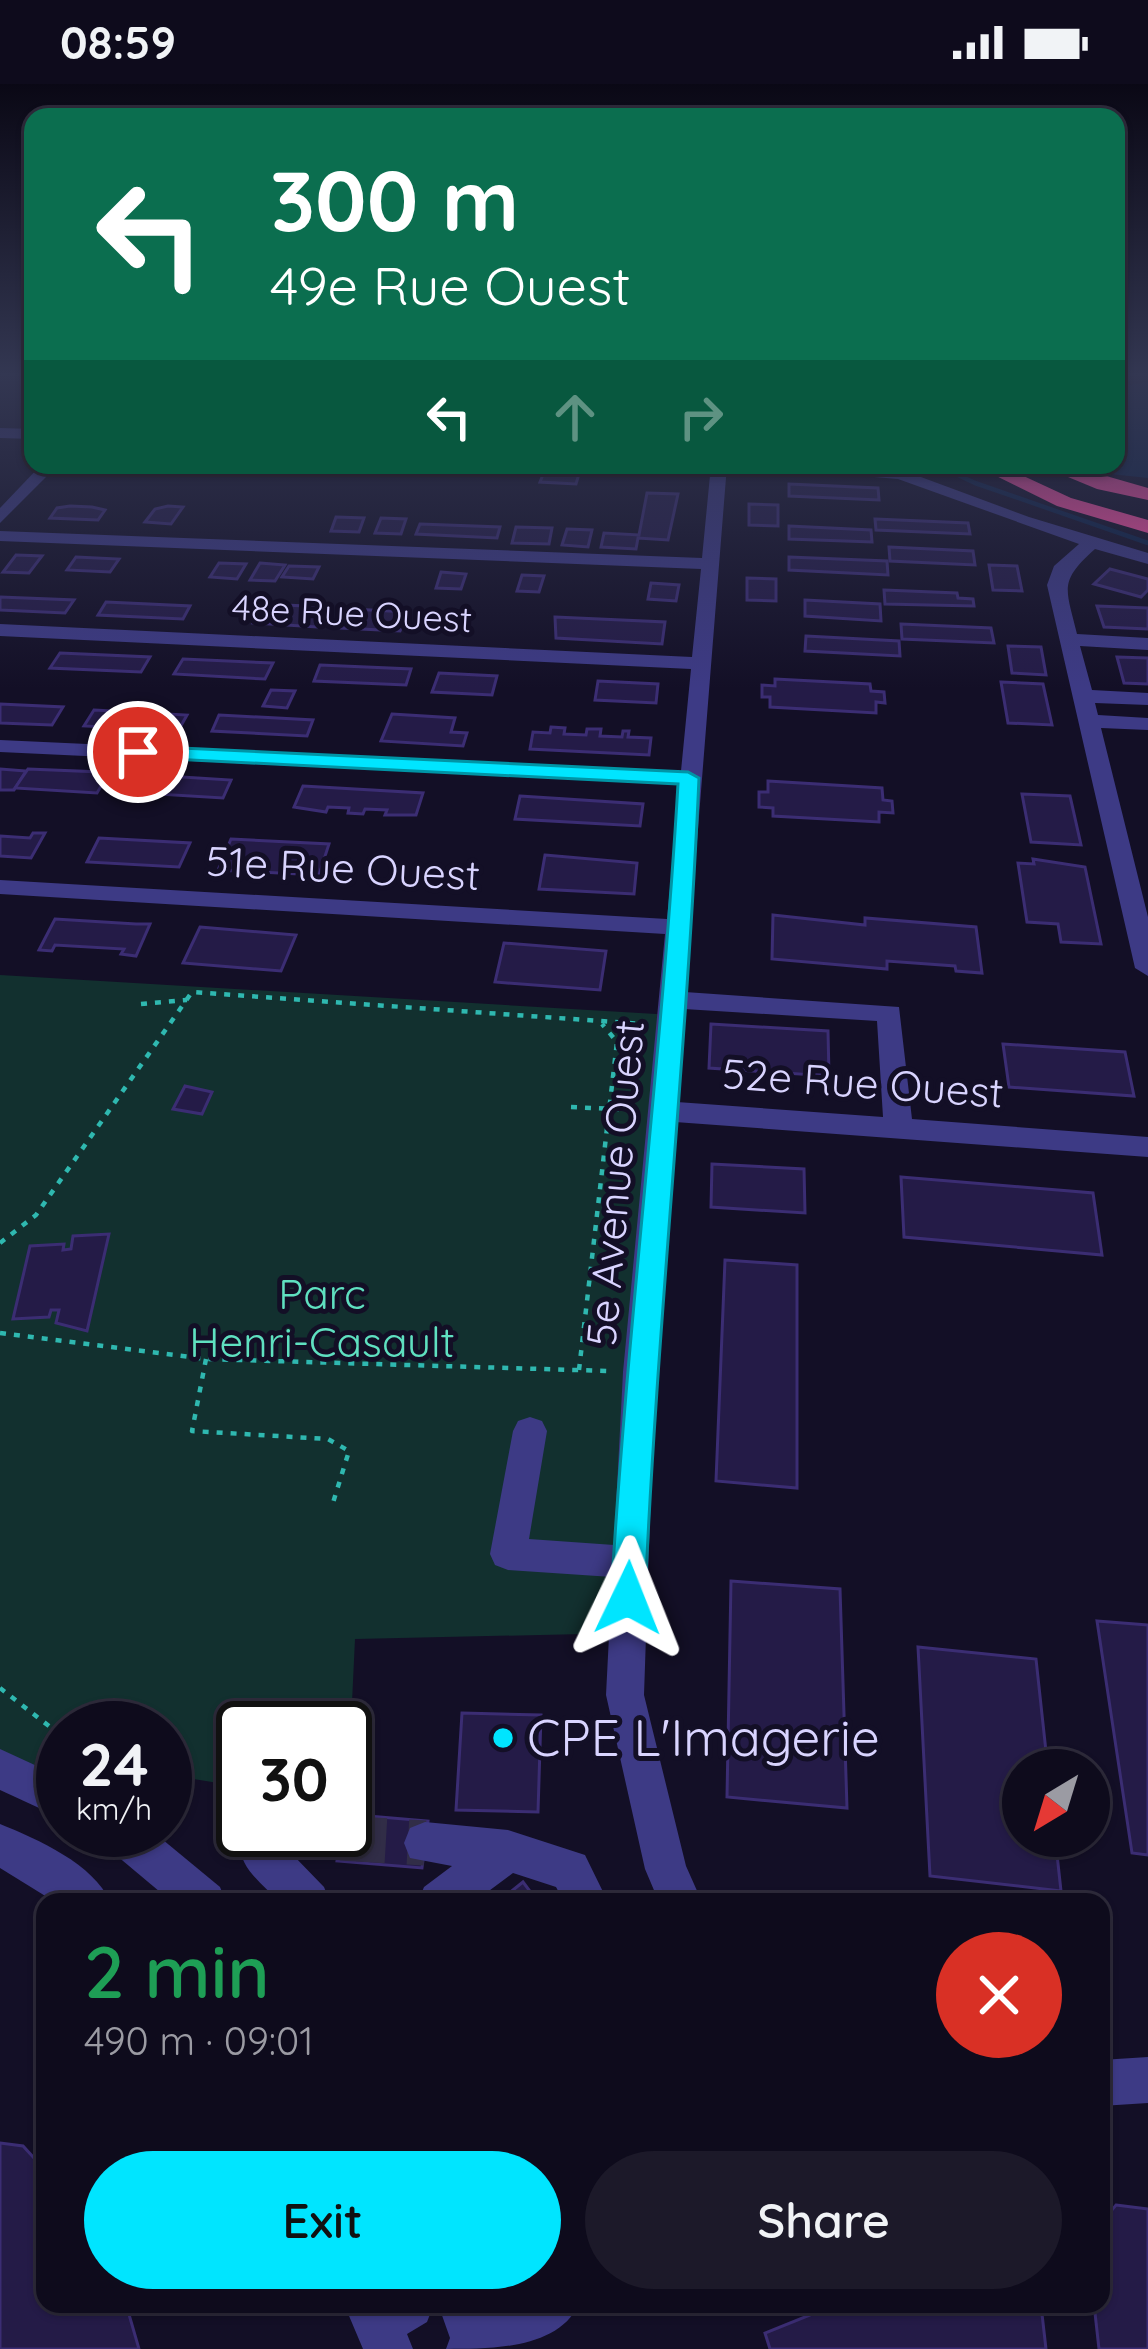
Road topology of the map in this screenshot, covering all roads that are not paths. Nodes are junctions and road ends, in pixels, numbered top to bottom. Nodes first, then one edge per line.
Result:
1 (38, 478) edge
2 (718, 478) edge
3 (910, 478) edge
4 (1013, 478) edge
5 (1022, 478) edge
6 (1084, 478) edge
7 (1148, 494) edge
8 (1148, 515) edge
9 (0, 518) edge
10 (1148, 527) edge
11 (0, 536) edge
12 (1091, 543) junction
13 (1148, 559) edge
14 (710, 564) junction
15 (0, 630) edge
16 (1069, 640) junction
17 (1148, 644) edge
18 (701, 663) junction
19 (1083, 696) junction
20 (1148, 699) edge
21 (1089, 721) junction
22 (1148, 724) edge
23 (0, 746) edge
24 (688, 778) junction
25 (1136, 867) edge
26 (0, 887) edge
27 (681, 928) junction
28 (1148, 968) edge
29 (673, 1013) junction
30 (664, 1111) junction
31 (898, 1127) junction
32 (1148, 1147) edge
33 (530, 1431) dead end
34 (629, 1562) junction
35 (0, 1769) edge
36 (36, 1786) edge
37 (425, 1843) tunnel mouth
38 (0, 1845) edge
39 (508, 1851) junction
40 (151, 1857) edge
41 (266, 1857) edge
42 (77, 1893) edge
43 (194, 1893) edge
44 (300, 1893) edge
45 (451, 1893) edge
46 (582, 1893) edge
47 (677, 1893) edge
48 (1148, 2080) edge
49 (1110, 2083) edge
50 (532, 2313) edge
51 (473, 2337) edge

1 - 9 street
2 - 14 street, 5e Avenue Ouest
3 - 12 street
4 - 10 highway
5 - 8 highway
6 - 7 highway
11 - 14 street
12 - 13 street
12 - 16 street
14 - 18 street, 5e Avenue Ouest
15 - 18 street, 48e Rue Ouest
16 - 17 street
16 - 19 street
18 - 24 street, 5e Avenue Ouest
19 - 20 street
19 - 21 street
21 - 22 street
21 - 25 street
23 - 24 street
24 - 27 street, 5e Avenue Ouest
25 - 28 street
26 - 27 street, 51e Rue Ouest
27 - 29 street, 5e Avenue Ouest
29 - 30 street, 5e Avenue Ouest
29 - 31 street
30 - 31 street, 52e Rue Ouest
30 - 34 street, 5e Avenue Ouest
31 - 32 street, 52e Rue Ouest
33 - 34 street
34 - 47 street, 5e Avenue Ouest
35 - 36 street
37 - 39 street
38 - 42 street
39 - 45 street
39 - 46 street
40 - 43 street
41 - 44 street
48 - 49 street
50 - 51 street

